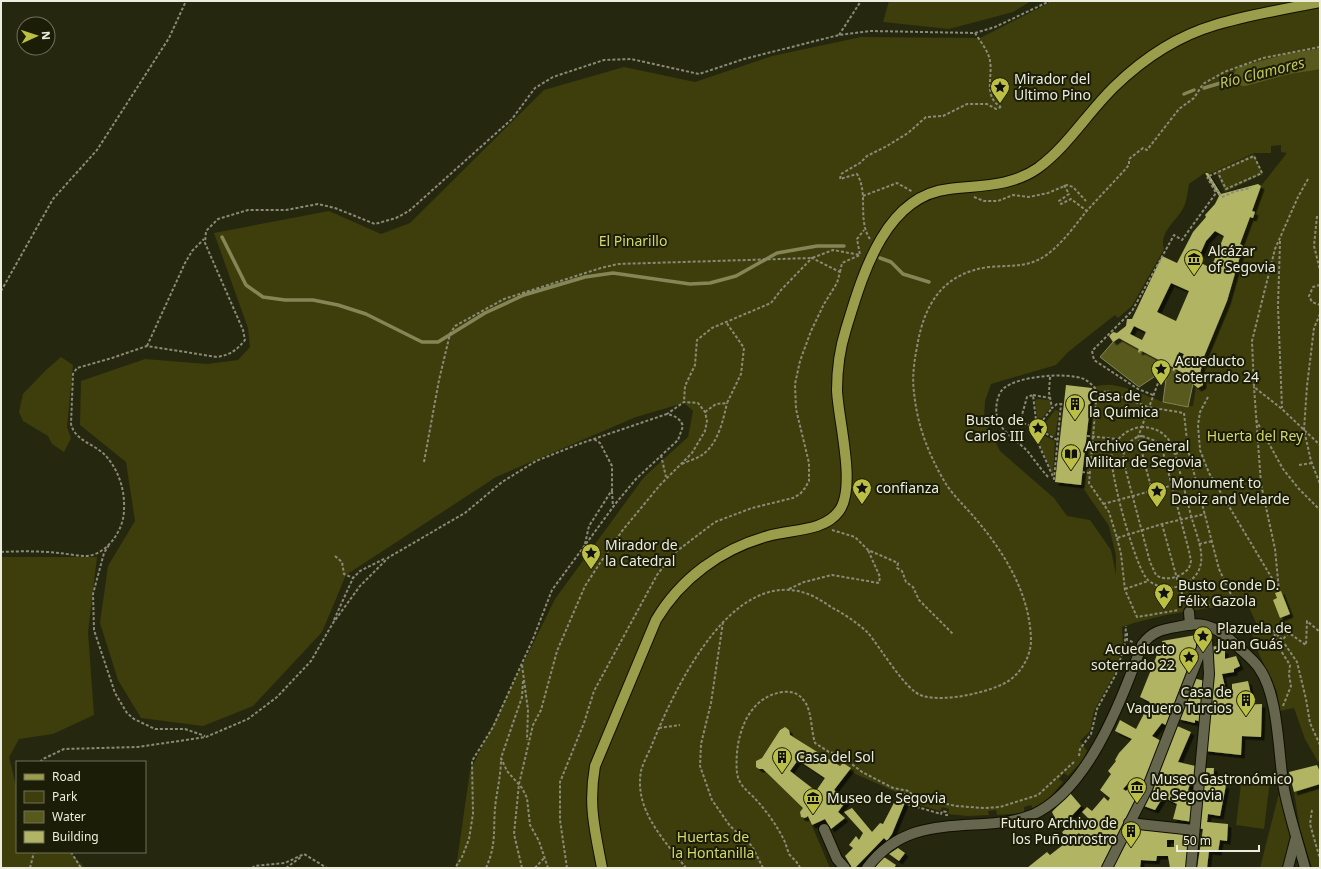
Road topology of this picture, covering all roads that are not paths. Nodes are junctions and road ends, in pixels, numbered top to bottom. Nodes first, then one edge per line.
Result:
1 (1320, 2) edge
2 (1188, 610) road end
3 (1190, 625) junction
4 (1206, 630) junction
5 (1129, 823) junction
6 (824, 829) dead end
7 (1194, 830) junction
8 (1297, 835) junction
9 (602, 868) edge
10 (845, 868) edge
11 (867, 868) edge
12 (1107, 868) edge
13 (1191, 868) edge
14 (1288, 868) edge
15 (1306, 868) edge

1 - 9 main road
2 - 3 street
3 - 4 street
3 - 11 street
4 - 5 street
4 - 7 street
4 - 8 street
5 - 7 street
5 - 12 street
6 - 10 street
7 - 13 street
8 - 14 street
8 - 15 street

